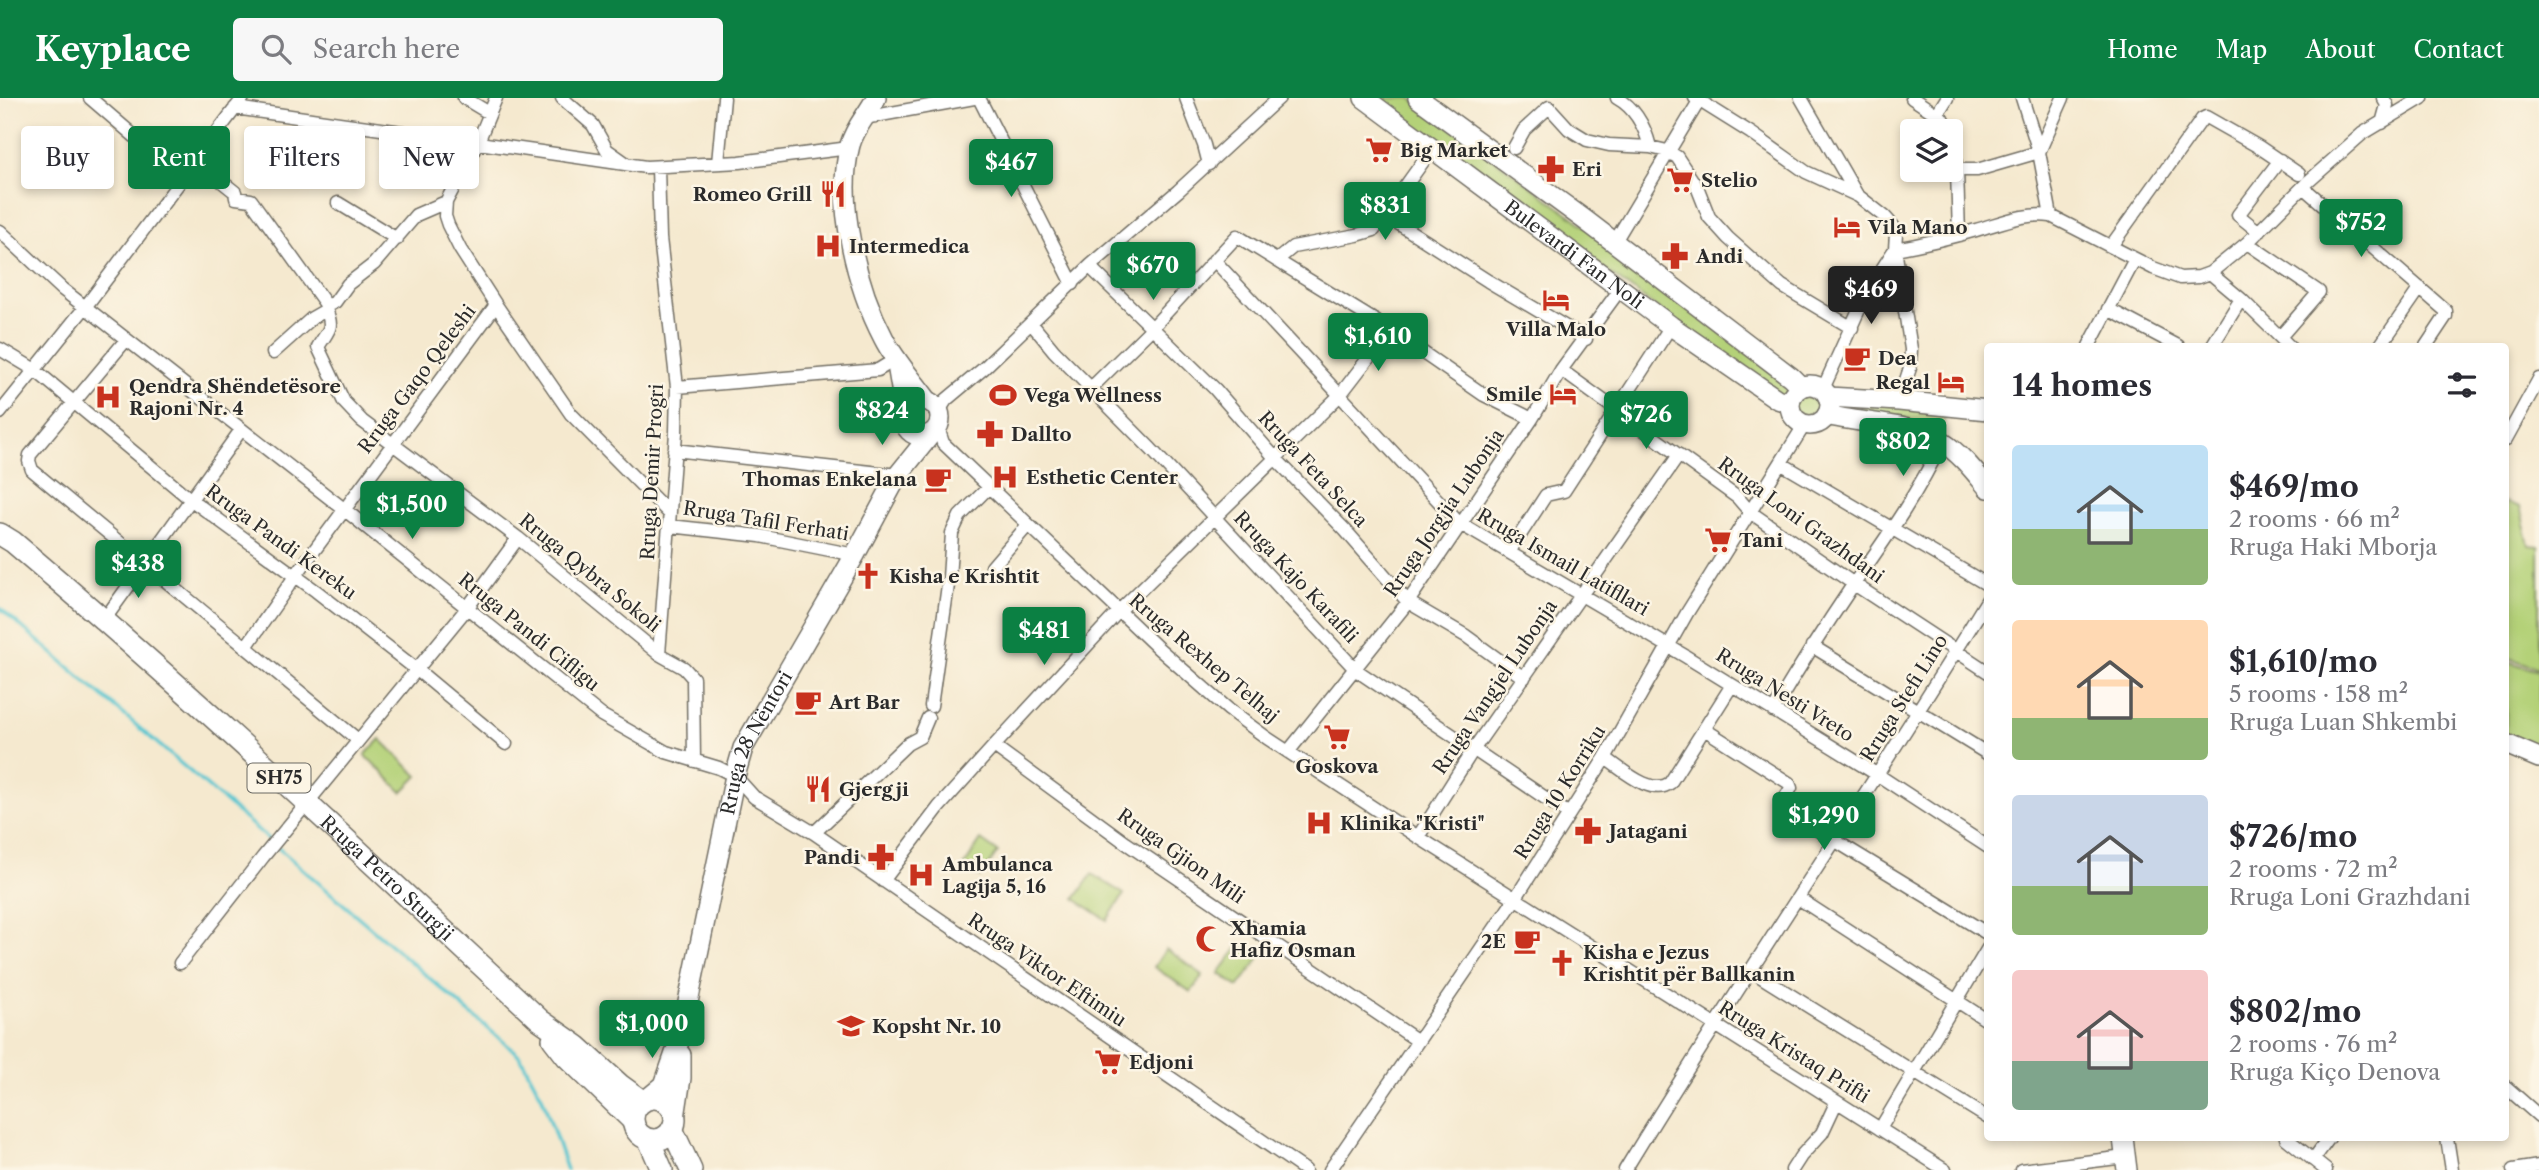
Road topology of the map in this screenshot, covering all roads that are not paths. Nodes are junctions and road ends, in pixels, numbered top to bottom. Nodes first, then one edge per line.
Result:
1 (90, 98) edge
2 (464, 98) edge
3 (496, 98) edge
4 (562, 98) edge
5 (724, 98) edge
6 (876, 98) edge
7 (976, 98) edge
8 (1186, 98) edge
9 (1279, 98) edge
10 (1364, 98) edge
11 (1418, 98) edge
12 (1617, 98) edge
13 (1801, 98) edge
14 (1912, 98) edge
15 (1947, 98) edge
16 (2022, 98) edge
17 (2063, 98) edge
18 (2384, 98) edge
19 (2422, 98) edge
20 (1701, 100) edge
21 (239, 103) edge
22 (489, 113) junction
23 (1937, 114) junction
24 (864, 118) junction
25 (1942, 119) edge
26 (2382, 123) junction
27 (221, 126) edge
28 (380, 126) edge
29 (128, 131) edge
30 (479, 139) edge
31 (479, 142) edge
32 (1650, 146) junction
33 (849, 148) junction
34 (1514, 148) dead end
35 (1432, 149) junction
36 (1667, 151) junction
37 (2039, 152) junction
38 (2280, 160) junction
39 (718, 163) junction
40 (1209, 163) junction
41 (627, 164) junction
42 (658, 166) junction
43 (1963, 170) edge
44 (2299, 174) dead end
45 (1957, 182) edge
46 (230, 188) edge
47 (2304, 188) junction
48 (172, 189) edge
49 (453, 189) edge
50 (1857, 195) junction
51 (446, 202) junction
52 (338, 203) dead end
53 (1385, 215) junction
54 (2051, 216) junction
55 (0, 231) edge
56 (2259, 232) junction
57 (1959, 235) junction
58 (397, 239) junction
59 (1614, 243) junction
60 (2248, 243) junction
61 (2111, 246) junction
62 (1895, 249) junction
63 (2135, 259) junction
64 (1214, 260) junction
65 (1277, 260) junction
66 (1091, 265) junction
67 (2210, 273) junction
68 (1073, 284) junction
69 (1621, 288) junction
70 (2420, 288) junction
71 (2241, 299) junction
72 (496, 305) junction
73 (86, 306) junction
74 (326, 308) junction
75 (2108, 309) junction
76 (1031, 323) junction
77 (1671, 326) junction
78 (1151, 328) junction
79 (1852, 328) junction
80 (1390, 330) junction
81 (1586, 339) junction
82 (126, 340) junction
83 (2284, 342) edge
84 (2091, 343) edge
85 (2172, 343) edge
86 (2214, 343) edge
87 (2382, 343) edge
88 (2428, 343) edge
89 (0, 349) edge
90 (273, 353) dead end
91 (896, 359) junction
92 (35, 370) junction
93 (1561, 370) junction
94 (2539, 379) edge
95 (677, 387) junction
96 (1090, 389) junction
97 (1903, 389) dead end
98 (1340, 395) junction
99 (1795, 395) junction
100 (1826, 400) junction
101 (74, 403) junction
102 (1616, 408) junction
103 (1984, 410) edge
104 (0, 413) edge
105 (934, 418) junction
106 (905, 419) junction
107 (1532, 419) junction
108 (1805, 424) junction
109 (241, 430) junction
110 (2509, 434) edge
111 (1942, 442) junction
112 (392, 445) junction
113 (674, 450) junction
114 (1679, 455) junction
115 (1276, 459) junction
116 (1782, 464) junction
117 (898, 475) junction
118 (1984, 484) edge
119 (989, 488) junction
120 (190, 499) junction
121 (345, 510) junction
122 (1750, 512) junction
123 (1213, 517) junction
124 (670, 519) junction
125 (1460, 523) junction
126 (1028, 525) junction
127 (1892, 529) junction
128 (4, 534) edge
129 (518, 538) junction
130 (1509, 552) junction
131 (855, 555) junction
132 (144, 562) junction
133 (992, 567) dead end
134 (296, 575) junction
135 (1984, 583) edge
136 (1854, 584) junction
137 (1582, 595) junction
138 (1408, 602) junction
139 (1984, 606) edge
140 (468, 607) junction
141 (1119, 611) junction
142 (104, 620) junction
143 (1667, 646) junction
144 (1812, 646) junction
145 (246, 647) junction
146 (1956, 651) junction
147 (659, 654) junction
148 (416, 669) junction
149 (1984, 669) edge
150 (1356, 670) junction
151 (1524, 678) junction
152 (1732, 685) junction
153 (1773, 710) junction
154 (1918, 711) junction
155 (1704, 729) junction
156 (358, 740) junction
157 (506, 744) dead end
158 (2509, 745) edge
159 (994, 746) junction
160 (1473, 750) junction
161 (1288, 752) junction
162 (1984, 752) edge
163 (1605, 758) junction
164 (2539, 758) edge
165 (694, 761) junction
166 (1878, 775) junction
167 (735, 776) junction
168 (307, 803) junction
169 (1569, 814) junction
170 (814, 834) junction
171 (1418, 837) junction
172 (1835, 839) junction
173 (1984, 844) edge
174 (883, 881) junction
175 (1798, 898) junction
176 (1515, 899) junction
177 (1984, 932) edge
178 (1984, 955) edge
179 (180, 963) dead end
180 (1750, 970) junction
181 (1956, 1001) junction
182 (1984, 1018) edge
183 (540, 1020) junction
184 (1714, 1025) junction
185 (681, 1037) junction
186 (1419, 1041) junction
187 (1914, 1072) junction
188 (2509, 1089) edge
189 (645, 1100) junction
190 (1836, 1102) junction
191 (2537, 1109) edge
192 (1984, 1116) edge
193 (632, 1120) junction
194 (673, 1126) junction
195 (1880, 1129) junction
196 (649, 1140) junction
197 (2290, 1141) edge
198 (2327, 1141) edge
199 (2447, 1141) edge
200 (2125, 1155) edge
201 (2313, 1160) junction
202 (2539, 1166) edge
203 (662, 1170) edge
204 (691, 1170) edge
205 (1305, 1170) edge
206 (1330, 1170) edge
207 (1625, 1170) edge
208 (1792, 1170) edge
209 (1945, 1170) edge
210 (2021, 1170) edge
211 (2326, 1170) edge
212 (2452, 1170) edge
213 (2513, 1170) edge

1 - 29 street
2 - 22 street
3 - 22 street
4 - 41 street
5 - 39 street
6 - 24 main road, Rruga 28 Nëntori
7 - 24 street
7 - 68 street
8 - 40 street
9 - 40 street
10 - 35 main road, Bulevardi Fan Noli
11 - 59 main road, Bulevardi Fan Noli
12 - 32 street
13 - 50 street
14 - 23 street
15 - 23 street
16 - 37 street
17 - 37 street
18 - 26 street
19 - 26 street
20 - 36 street
20 - 50 street
21 - 27 street
21 - 28 street
22 - 30 street
23 - 25 street
24 - 33 main road, Rruga 28 Nëntori
26 - 47 street
31 - 41 street
32 - 34 street
32 - 36 street
33 - 39 street
33 - 91 main road, Rruga 28 Nëntori
35 - 53 street
35 - 69 main road, Bulevardi Fan Noli
36 - 59 street
36 - 79 street
37 - 43 street
37 - 54 street
38 - 44 street
38 - 56 street
38 - 61 street
39 - 42 street
40 - 66 street
41 - 42 street
42 - 95 street, Rruga Demir Progri
45 - 57 street
46 - 74 street
47 - 56 street
47 - 70 street
48 - 73 street
49 - 51 street
50 - 62 street
51 - 58 street
51 - 72 street
52 - 58 street
53 - 65 street
53 - 81 street
54 - 57 street
54 - 61 street
55 - 73 street, Rruga Pandi Cifligu
56 - 60 street
57 - 62 street
58 - 74 street
59 - 99 main road, Bulevardi Fan Noli
60 - 67 street
60 - 83 street
61 - 63 street
62 - 79 street
62 - 97 street
63 - 67 street
63 - 75 street
64 - 65 street
64 - 78 street
64 - 98 street, Rruga Ismail Latifllari
65 - 80 street
66 - 68 street
66 - 78 street, Rruga Feta Selca
67 - 71 street
68 - 76 street
69 - 77 main road, Bulevardi Fan Noli
69 - 81 street, Rruga Jorgjia Lubonja
70 - 87 street
70 - 88 street
71 - 83 street
71 - 86 street
72 - 112 street, Rruga Gaqo Qeleshi
72 - 124 street
73 - 82 street, Rruga Pandi Cifligu
73 - 92 street
74 - 90 street
74 - 112 street, Rruga Qybra Sokoli
75 - 84 street
75 - 85 street
76 - 96 street, Rruga Kajo Karafili
76 - 105 street
77 - 99 main road, Bulevardi Fan Noli
77 - 102 street
78 - 96 street
78 - 115 street, Rruga Feta Selca
79 - 100 street
80 - 98 street
80 - 107 street
81 - 93 street, Rruga Jorgjia Lubonja
82 - 101 street
82 - 109 street, Rruga Pandi Cifligu
89 - 92 street, Rruga Pandi Kereku
91 - 95 street
91 - 105 main road, Rruga 28 Nëntori
91 - 106 main road, Rruga 28 Nëntori
92 - 101 street, Rruga Pandi Kereku
92 - 104 street
93 - 102 street, Rruga Loni Grazhdani
93 - 107 street, Rruga Jorgjia Lubonja
94 - 110 street
95 - 113 street, Rruga Demir Progri
96 - 123 street, Rruga Kajo Karafili
98 - 115 street
98 - 125 street, Rruga Ismail Latifllari
99 - 100 main road, Bulevardi Fan Noli
99 - 108 main road, Bulevardi Fan Noli
100 - 103 main road
100 - 108 main road
100 - 111 main road, Bulevardi Fan Noli
101 - 120 street, Rruga Pandi Kereku
101 - 132 street
102 - 114 street, Rruga Loni Grazhdani
102 - 130 street
105 - 106 main road
105 - 106 main road
105 - 117 main road, Rruga 28 Nëntori
105 - 119 street, Rruga Rexhep Telhaj
106 - 117 main road, Rruga 28 Nëntori
107 - 125 street, Rruga Jorgjia Lubonja
108 - 116 street, Rruga 10 Korriku
109 - 120 street
109 - 121 street, Rruga Pandi Cifligu
111 - 118 main road, Bulevardi Fan Noli
111 - 127 street
112 - 121 street, Rruga Gaqo Qeleshi
112 - 129 street, Rruga Qybra Sokoli
113 - 117 street
113 - 124 street, Rruga Demir Progri
114 - 122 street, Rruga Loni Grazhdani
114 - 137 street, Rruga Vangjel Lubonja
115 - 123 street
115 - 138 street, Rruga Feta Selca
116 - 122 street, Rruga 10 Korriku
116 - 127 street
117 - 131 main road, Rruga 28 Nëntori
119 - 126 street, Rruga Rexhep Telhaj
119 - 170 street
120 - 132 street
120 - 134 street, Rruga Pandi Kereku
121 - 134 street, Rruga Gaqo Qeleshi
121 - 140 street, Rruga Pandi Cifligu
122 - 136 street, Rruga Loni Grazhdani
122 - 143 street, Rruga 10 Korriku
123 - 141 street
123 - 150 street, Rruga Kajo Karafili
124 - 131 street, Rruga Tafil Ferhati
124 - 147 street, Rruga Demir Progri
125 - 130 street, Rruga Ismail Latifllari
125 - 138 street, Rruga Jorgjia Lubonja
126 - 133 street
126 - 141 street, Rruga Rexhep Telhaj
127 - 135 street
127 - 136 street
128 - 142 main road, Rruga Petro Sturgji / SH75
129 - 140 street
129 - 147 street, Rruga Qybra Sokoli
130 - 137 street, Rruga Ismail Latifllari
131 - 167 main road, Rruga 28 Nëntori
132 - 142 street
132 - 145 street
134 - 145 street, Rruga Gaqo Qeleshi
134 - 148 street, Rruga Pandi Kereku
136 - 144 street
136 - 146 street, Rruga Loni Grazhdani
137 - 143 street, Rruga Ismail Latifllari
137 - 151 street, Rruga Vangjel Lubonja
138 - 150 street, Rruga Jorgjia Lubonja
138 - 151 street, Rruga Feta Selca
139 - 146 street, Rruga Stefi Lino
140 - 148 street
140 - 165 street, Rruga Pandi Cifligu
141 - 159 street
141 - 161 street, Rruga Rexhep Telhaj
142 - 168 main road, Rruga Petro Sturgji / SH75
143 - 152 street, Rruga Nesti Vreto
143 - 163 street, Rruga 10 Korriku
144 - 153 street
144 - 154 street
145 - 156 street
146 - 149 street, Rruga Loni Grazhdani
146 - 154 street, Rruga Stefi Lino
147 - 165 street
148 - 156 street
148 - 157 street, Rruga Pandi Kereku
150 - 160 street, Rruga Kajo Karafili
150 - 161 street, Rruga Jorgjia Lubonja
151 - 160 street, Rruga Vangjel Lubonja
152 - 153 street, Rruga Nesti Vreto
152 - 155 street
153 - 166 street, Rruga Nesti Vreto
154 - 162 street
154 - 166 street, Rruga Stefi Lino
155 - 163 street
155 - 172 street
156 - 168 street
158 - 164 main road
159 - 174 street
159 - 186 street, Rruga Gjion Mili
160 - 169 street, Rruga Kajo Karafili
160 - 171 street, Rruga Vangjel Lubonja
161 - 171 street, Rruga Rexhep Telhaj
163 - 169 street, Rruga 10 Korriku
165 - 167 street, Rruga Pandi Cifligu
166 - 172 street, Rruga Stefi Lino
166 - 173 street, Rruga Nesti Vreto
167 - 170 street, Rruga Viktor Eftimiu
167 - 185 main road, Rruga 28 Nëntori
168 - 179 street
168 - 183 main road, Rruga Petro Sturgji / SH75
169 - 176 street, Rruga 10 Korriku
170 - 174 street, Rruga Viktor Eftimiu
171 - 176 street, Rruga Rexhep Telhaj
172 - 175 street, Rruga Stefi Lino
172 - 177 street
174 - 205 street, Rruga Viktor Eftimiu
175 - 180 street, Rruga Stefi Lino
175 - 181 street
176 - 184 street, Rruga Kristaq Prifti
176 - 186 street, Rruga 10 Korriku
178 - 181 street
180 - 184 street, Rruga Stefi Lino
180 - 187 street
181 - 182 street
181 - 187 street
183 - 189 main road, Rruga Petro Sturgji / SH75
183 - 193 main road, Rruga Petro Sturgji / SH75
184 - 190 street, Rruga Kristaq Prifti
184 - 207 street, Rruga Stefi Lino
185 - 189 main road, Rruga 28 Nëntori
185 - 194 main road, Rruga 28 Nëntori
186 - 206 street, Rruga 10 Korriku
187 - 192 street
187 - 195 street
188 - 191 street
189 - 193 main road
189 - 194 main road, SH75
190 - 195 street, Rruga Kristaq Prifti
190 - 208 street
193 - 196 main road, SH75
194 - 196 main road
194 - 204 main road, SH75
195 - 209 street, Rruga Kristaq Prifti
196 - 203 main road, SH75
197 - 201 street
198 - 201 street
199 - 212 street
200 - 210 street
201 - 211 street
202 - 213 street

